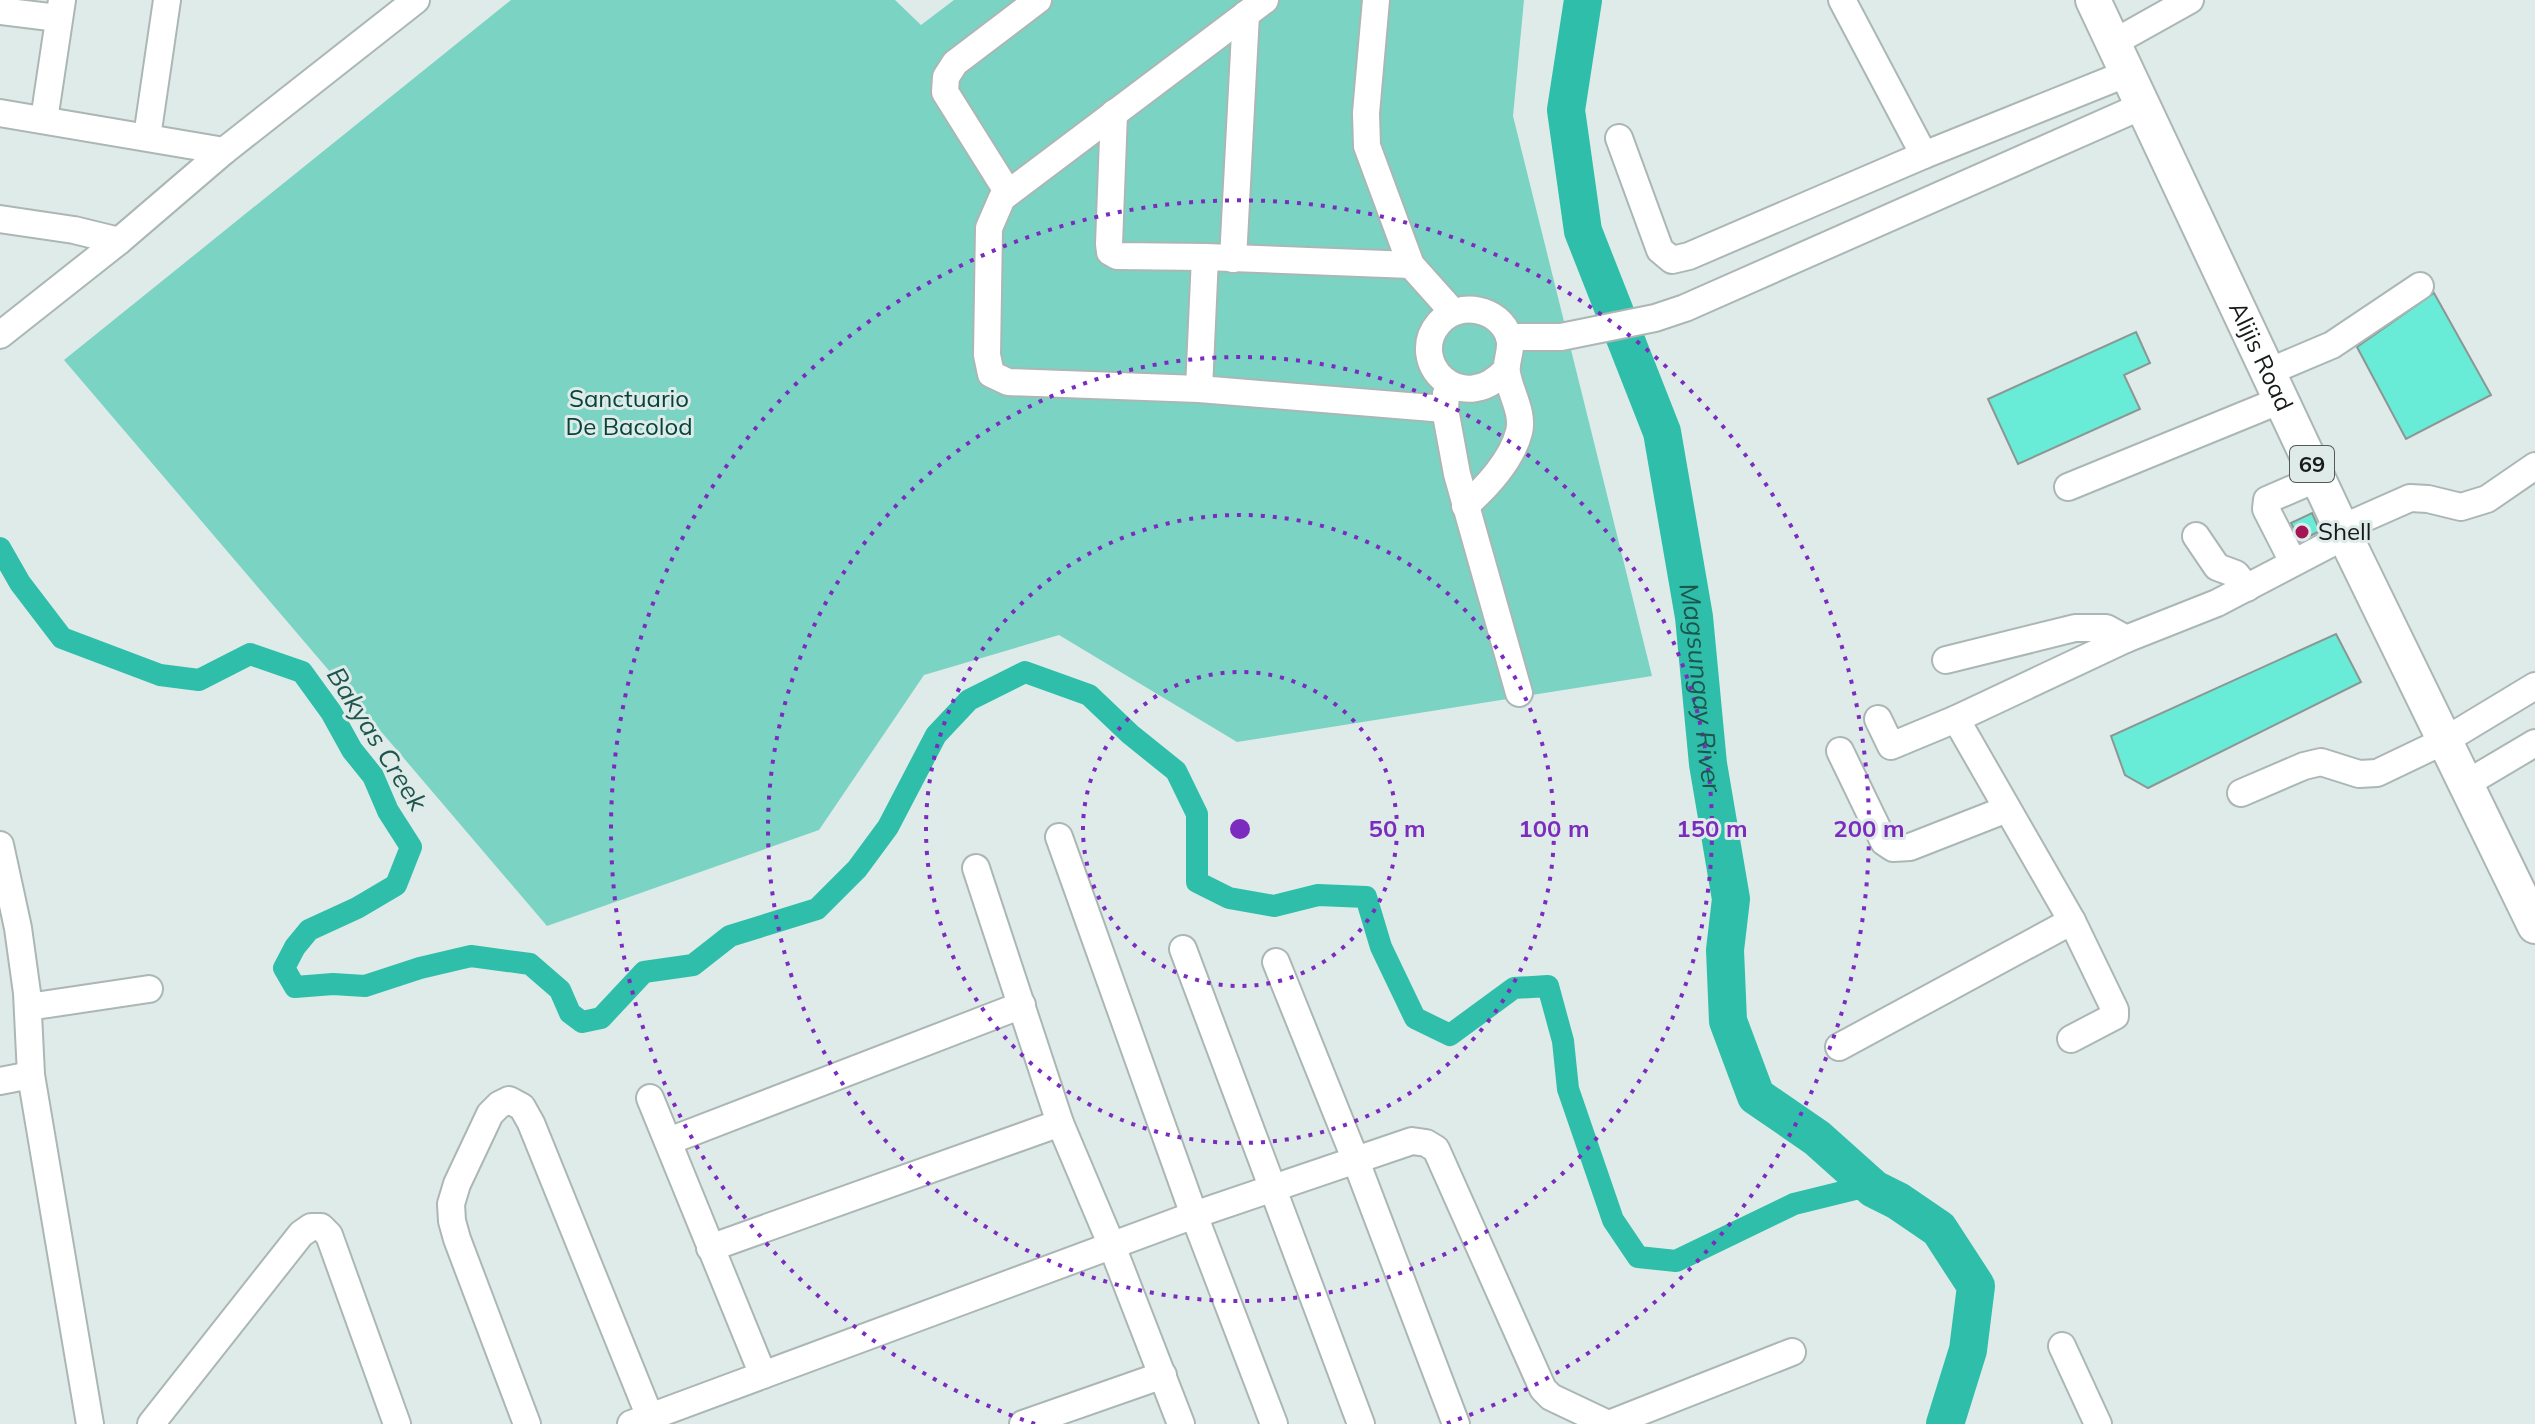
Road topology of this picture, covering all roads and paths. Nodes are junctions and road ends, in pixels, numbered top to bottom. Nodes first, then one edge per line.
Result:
1 (167, 0) edge
2 (416, 0) edge
3 (1038, 0) edge
4 (1376, 0) edge
5 (1842, 0) edge
6 (2093, 0) edge
7 (2190, 0) edge
8 (1255, 7) edge
9 (60, 9) edge
10 (0, 11) edge
11 (2120, 58) junction
12 (2142, 106) junction
13 (0, 113) edge
14 (1114, 113) junction
15 (44, 120) junction
16 (147, 137) junction
17 (1619, 138) dead end
18 (224, 151) junction
19 (1924, 155) junction
20 (1007, 191) junction
21 (0, 219) edge
22 (119, 241) junction
23 (1205, 257) junction
24 (1233, 259) junction
25 (1411, 265) junction
26 (2420, 286) dead end
27 (1453, 312) junction
28 (0, 335) edge
29 (1509, 337) junction
30 (1506, 370) junction
31 (1446, 382) junction
32 (2275, 386) junction
33 (1199, 389) junction
34 (1445, 409) junction
35 (2535, 466) edge
36 (2318, 478) junction
37 (2068, 487) dead end
38 (1465, 506) junction
39 (2344, 532) junction
40 (2196, 536) dead end
41 (2293, 562) junction
42 (2247, 588) junction
43 (2126, 639) junction
44 (1946, 660) dead end
45 (2535, 686) edge
46 (1519, 693) dead end
47 (1878, 719) dead end
48 (1956, 719) junction
49 (2444, 741) junction
50 (2535, 743) edge
51 (1840, 751) dead end
52 (2464, 785) junction
53 (2241, 793) dead end
54 (2007, 809) junction
55 (1059, 837) dead end
56 (0, 845) edge
57 (976, 868) dead end
58 (2072, 921) junction
59 (2535, 924) edge
60 (1183, 949) dead end
61 (1276, 962) dead end
62 (149, 989) dead end
63 (1022, 1005) junction
64 (28, 1007) junction
65 (2071, 1039) dead end
66 (1839, 1047) dead end
67 (31, 1075) junction
68 (0, 1081) edge
69 (650, 1098) dead end
70 (1060, 1123) junction
71 (669, 1141) junction
72 (1356, 1161) junction
73 (1274, 1187) junction
74 (1194, 1215) junction
75 (1112, 1246) junction
76 (710, 1248) junction
77 (2062, 1346) dead end
78 (1792, 1352) dead end
79 (763, 1375) junction
80 (1163, 1375) junction
81 (640, 1421) edge
82 (90, 1424) edge
83 (151, 1424) edge
84 (397, 1424) edge
85 (527, 1424) edge
86 (1023, 1424) edge
87 (1181, 1424) edge
88 (1274, 1424) edge
89 (1361, 1424) edge
90 (1456, 1424) edge
91 (1608, 1424) edge
92 (2098, 1424) edge

1 - 16 street
2 - 18 street
3 - 20 street
4 - 25 street
5 - 19 street
6 - 11 main road, Alijis Road / 69
7 - 11 street
8 - 14 street
8 - 24 street
9 - 10 street
9 - 15 street
11 - 12 main road, Alijis Road / 69
11 - 19 street
12 - 29 street
12 - 32 main road, Alijis Road / 69
13 - 15 street
14 - 20 street
14 - 23 street
15 - 16 street
16 - 18 street
17 - 19 street
18 - 22 street
20 - 33 street
21 - 22 street
22 - 28 street
23 - 24 street
23 - 33 street
24 - 25 street
25 - 27 street
26 - 32 street
27 - 29 street
27 - 31 street
29 - 30 street
30 - 31 street
30 - 38 street
31 - 34 street
32 - 36 main road, Alijis Road / 69
32 - 37 street
33 - 34 street
34 - 38 street
35 - 39 street
36 - 39 main road, Alijis Road / 69
36 - 41 street
38 - 46 street
39 - 41 street
39 - 49 main road, Alijis Road / 69
40 - 42 street
41 - 42 street
42 - 43 street
43 - 44 street
43 - 48 street
45 - 49 street
47 - 48 street
48 - 54 street
49 - 52 main road, Alijis Road / 69
49 - 53 street
50 - 52 street
51 - 54 street
52 - 59 main road, Alijis Road / 69
54 - 58 street
55 - 74 street
56 - 64 street
57 - 63 street
58 - 65 street
58 - 66 street
60 - 73 street
61 - 72 street
62 - 64 street
63 - 70 street
63 - 71 street
64 - 67 street
67 - 68 street
67 - 82 street
69 - 71 street
70 - 75 street
70 - 76 street
71 - 76 street
72 - 73 street
72 - 90 street
72 - 91 street
73 - 74 street
73 - 89 street
74 - 75 street
74 - 88 street
75 - 79 street
75 - 80 street
76 - 79 street
77 - 92 street
78 - 91 street
79 - 81 street
80 - 86 street
80 - 87 street
81 - 85 street
83 - 84 street

